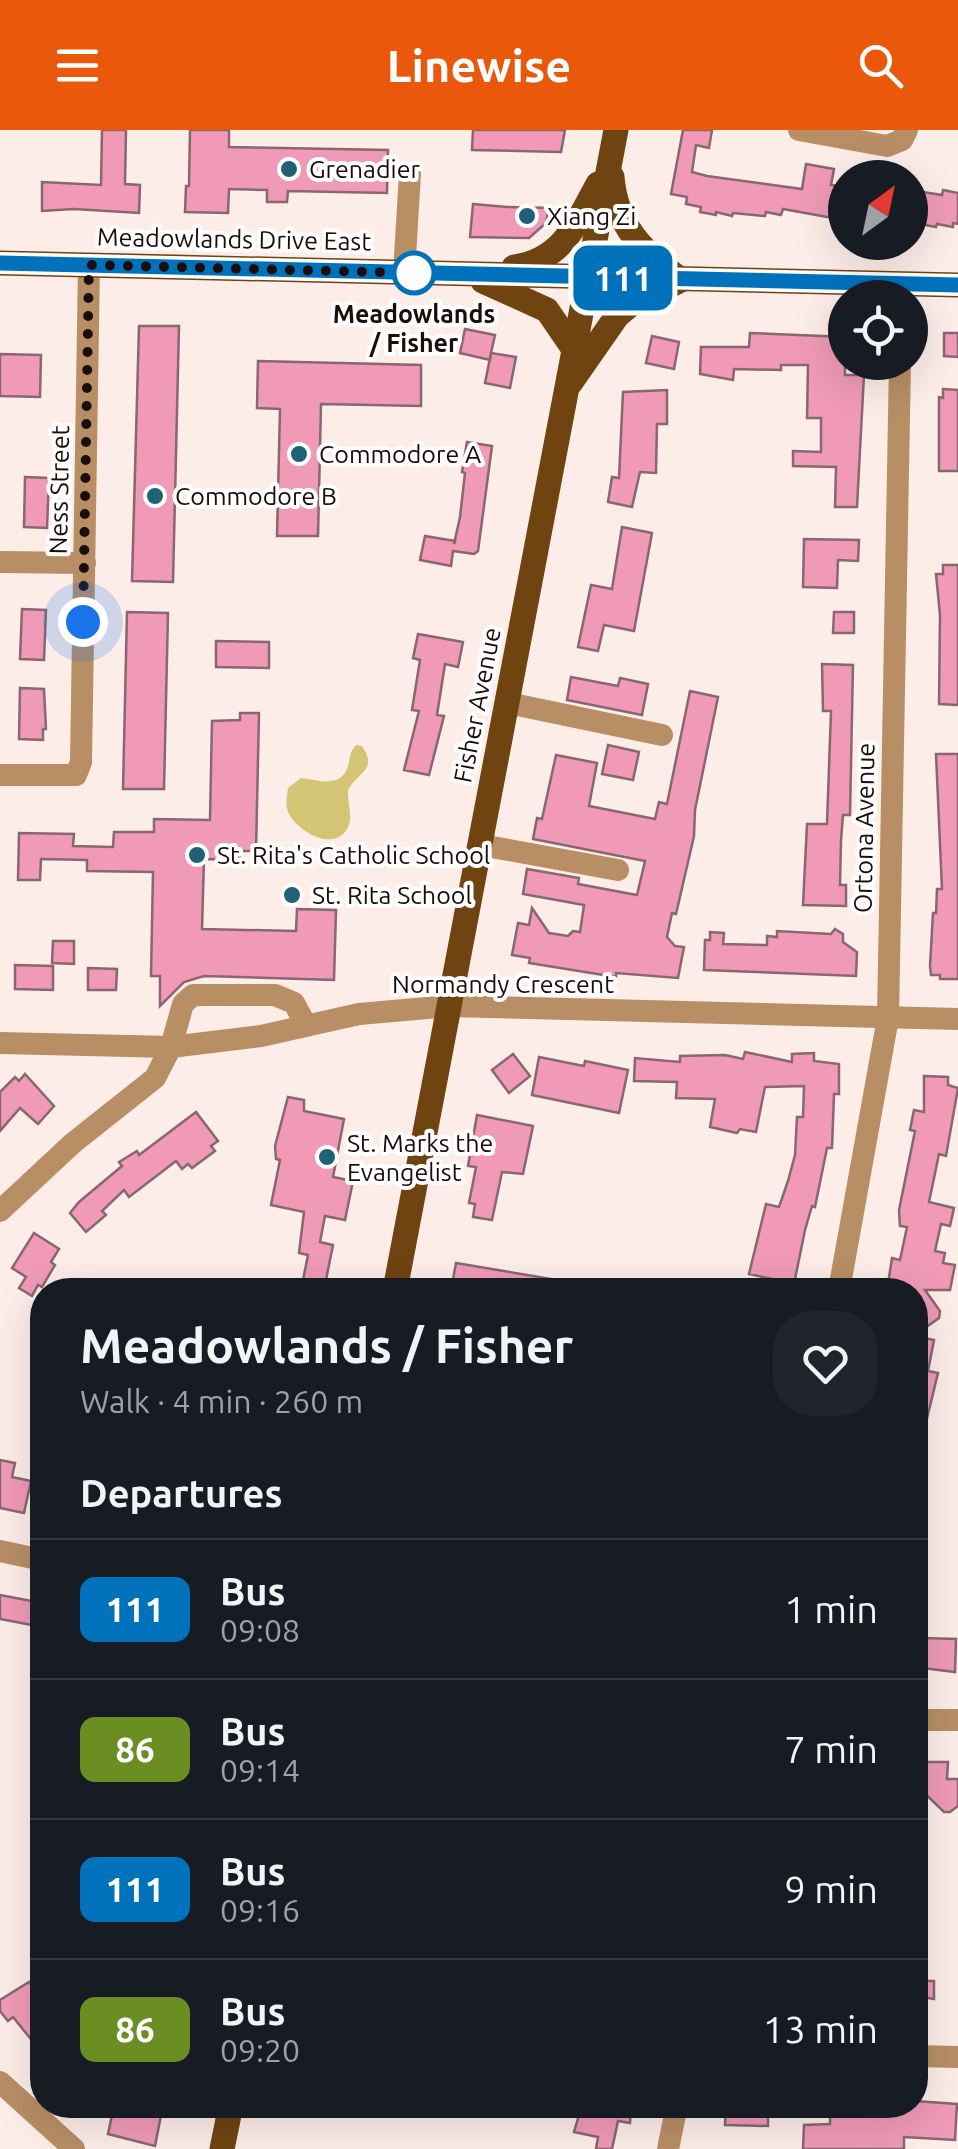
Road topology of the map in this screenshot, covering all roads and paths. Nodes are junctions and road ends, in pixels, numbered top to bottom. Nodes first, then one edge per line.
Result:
1 (616, 130) edge
2 (799, 130) edge
3 (908, 130) edge
4 (610, 161) junction
5 (410, 174) dead end
6 (0, 262) edge
7 (89, 265) junction
8 (404, 273) junction
9 (464, 274) junction
10 (588, 276) junction
11 (681, 280) junction
12 (958, 285) edge
13 (828, 287) edge
14 (928, 288) edge
15 (573, 348) junction
16 (900, 380) edge
17 (565, 392) junction
18 (0, 562) edge
19 (85, 563) junction
20 (508, 702) junction
21 (662, 735) dead end
22 (0, 776) edge
23 (481, 844) junction
24 (618, 870) dead end
25 (450, 1006) junction
26 (888, 1018) junction
27 (958, 1019) edge
28 (306, 1024) junction
29 (0, 1043) edge
30 (171, 1047) junction
31 (0, 1211) edge
32 (397, 1278) edge
33 (841, 1278) edge
34 (0, 1551) edge
35 (30, 1557) edge
36 (928, 1720) edge
37 (958, 1720) edge
38 (928, 2056) edge
39 (958, 2057) edge
40 (0, 2082) edge
41 (30, 2109) edge
42 (40, 2118) edge
43 (228, 2118) edge
44 (674, 2118) edge
45 (74, 2149) edge
46 (222, 2149) edge
47 (668, 2149) edge

1 - 4 main road, Fisher Avenue
2 - 3 street
4 - 9 main road
4 - 10 main road, Fisher Avenue
4 - 11 main road
5 - 8 street
6 - 7 main road, Meadowlands Drive East
7 - 8 main road, Meadowlands Drive East
7 - 19 street, Ness Street
8 - 9 main road, Meadowlands Drive East
9 - 10 main road, Meadowlands Drive East
9 - 15 main road
10 - 11 main road, Meadowlands Drive East
10 - 15 main road, Fisher Avenue
11 - 13 main road, Meadowlands Drive East
11 - 17 main road
12 - 14 main road, Meadowlands Drive East
15 - 17 main road, Fisher Avenue
16 - 26 street, Ortona Avenue
17 - 20 main road, Fisher Avenue
18 - 19 street
19 - 22 street, Ness Street
20 - 21 street
20 - 23 main road, Fisher Avenue
23 - 24 street
23 - 25 main road, Fisher Avenue
25 - 26 street, Normandy Crescent
25 - 28 street, Normandy Crescent
25 - 32 main road, Fisher Avenue
26 - 27 street, Normandy Crescent
26 - 33 street, Ortona Avenue
28 - 30 street, Normandy Crescent
28 - 30 street
29 - 30 street, Normandy Crescent
30 - 31 street
34 - 35 street
36 - 37 street
38 - 39 street
40 - 41 street
42 - 45 street
43 - 46 main road
44 - 47 street

